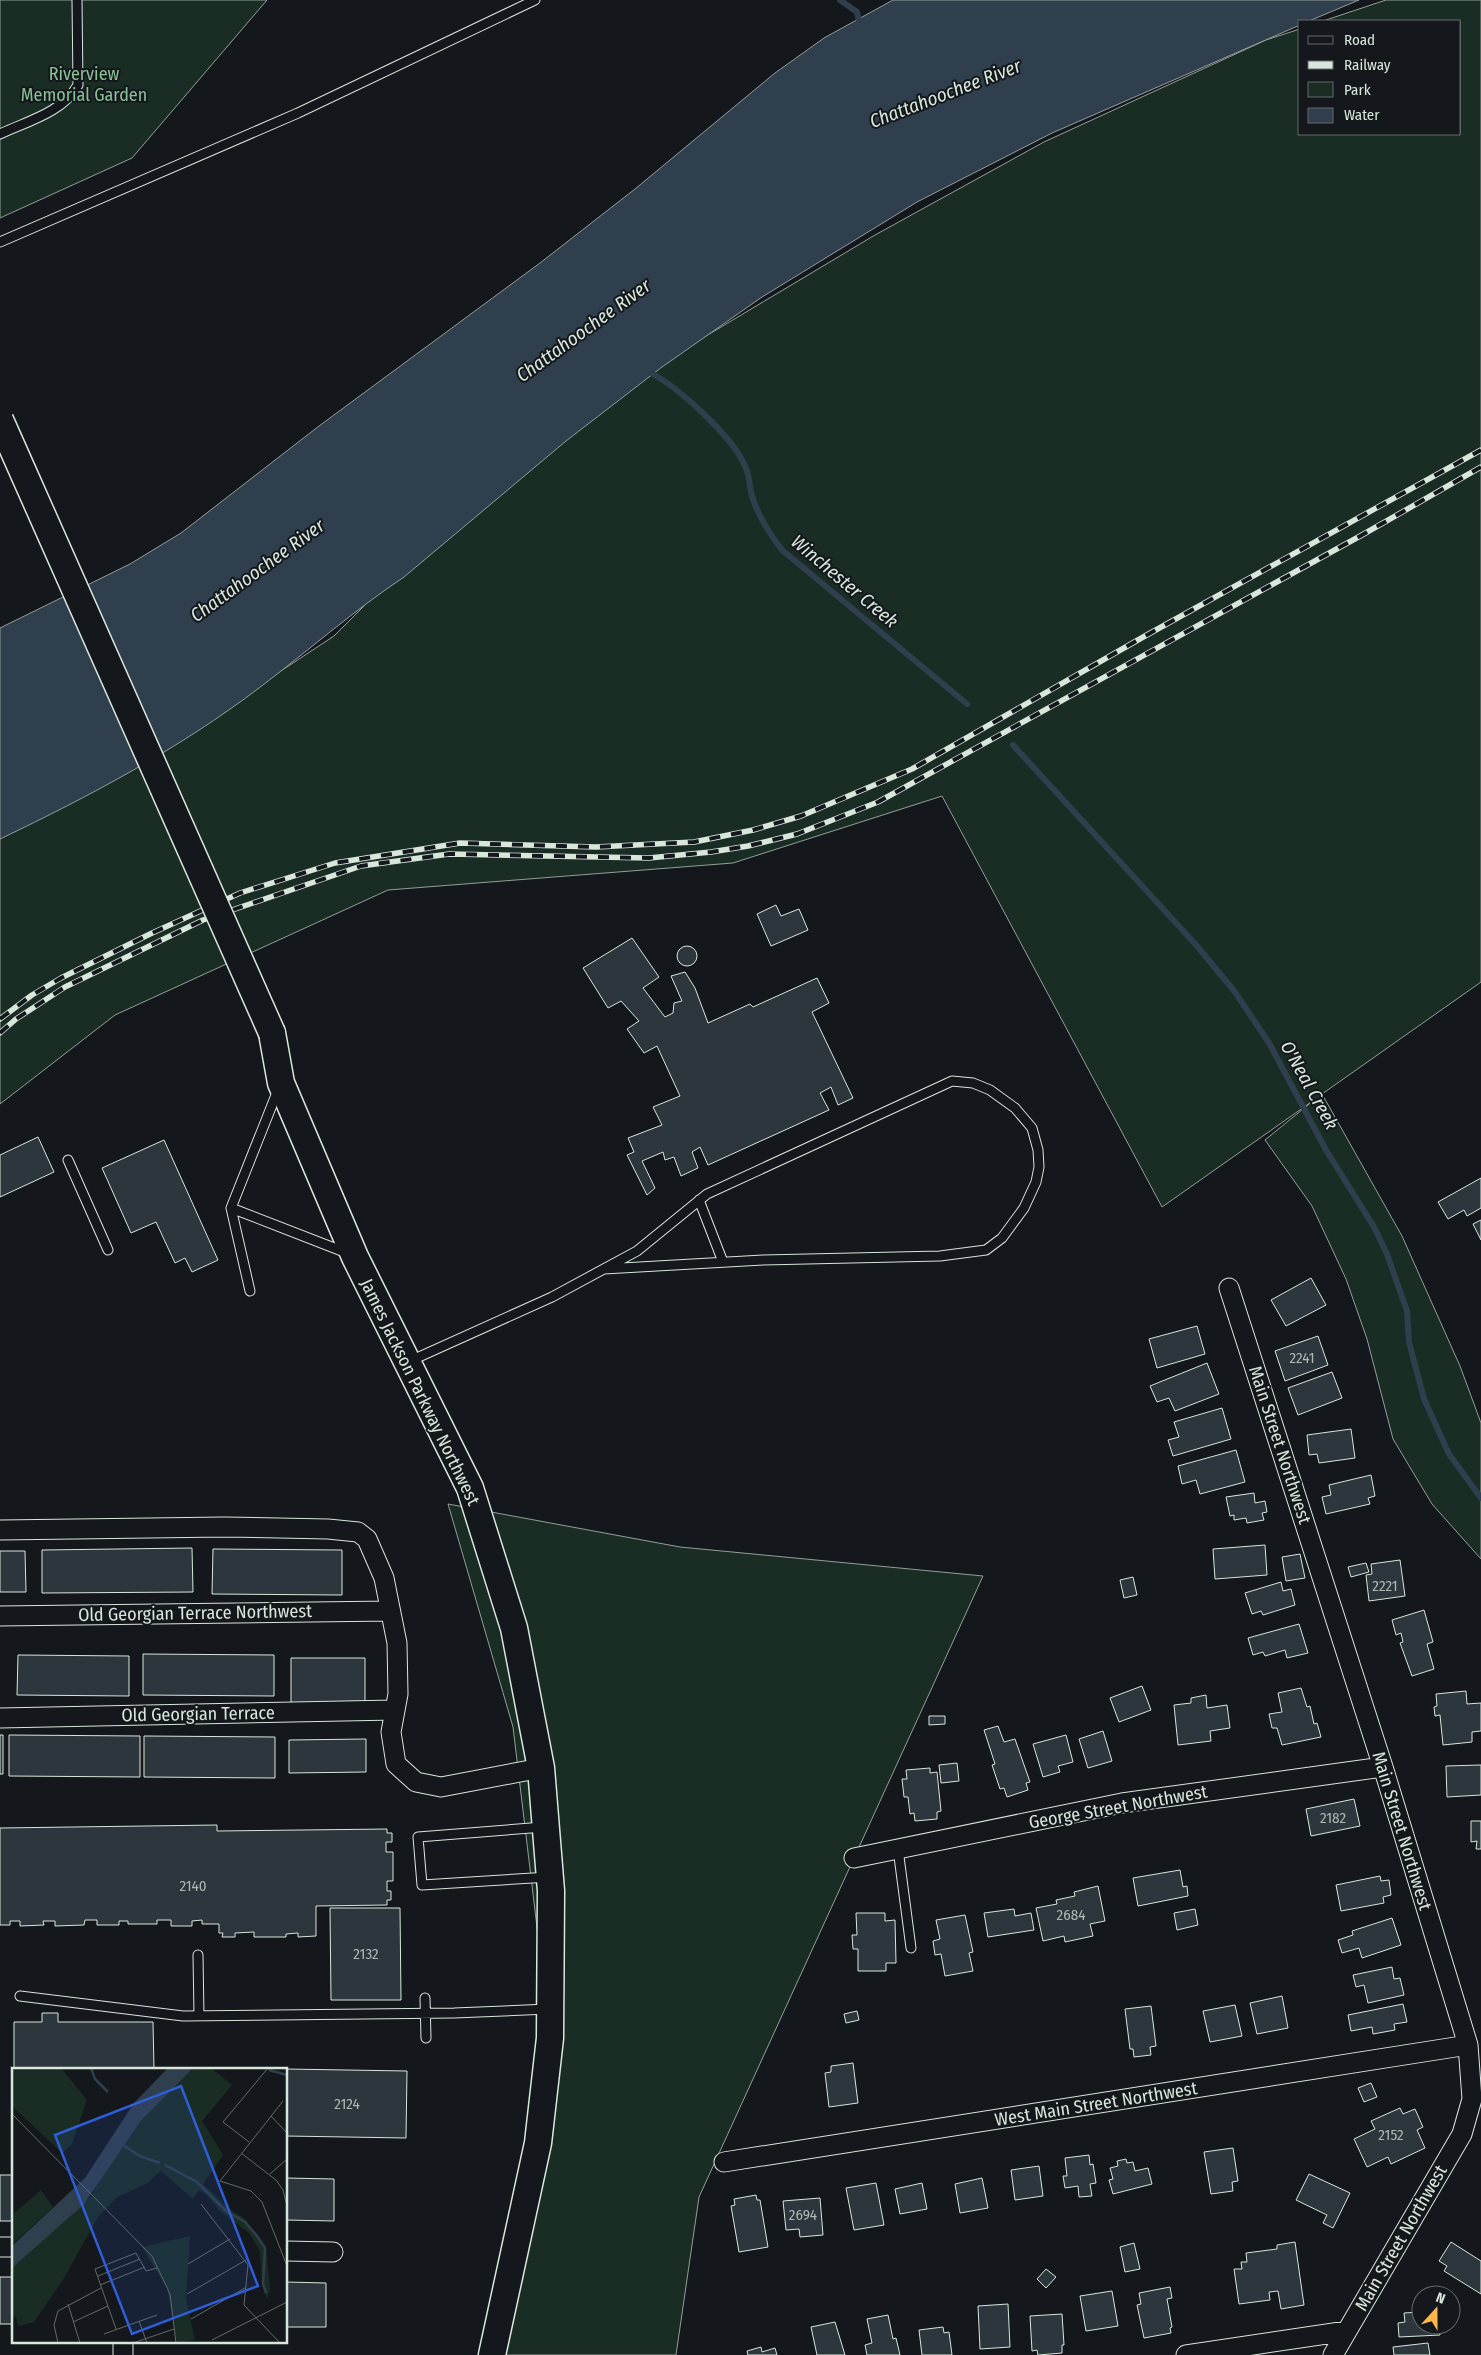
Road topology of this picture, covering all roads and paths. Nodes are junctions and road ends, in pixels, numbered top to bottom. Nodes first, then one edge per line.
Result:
1 (77, 0) edge
2 (535, 0) edge
3 (0, 134) edge
4 (0, 242) edge
5 (0, 420) edge
6 (281, 1083) junction
7 (68, 1160) dead end
8 (700, 1200) junction
9 (231, 1208) junction
10 (108, 1250) dead end
11 (355, 1256) junction
12 (723, 1262) junction
13 (604, 1269) junction
14 (1229, 1288) dead end
15 (250, 1291) dead end
16 (407, 1362) junction
17 (0, 1530) edge
18 (390, 1612) junction
19 (0, 1616) edge
20 (395, 1710) junction
21 (0, 1718) edge
22 (542, 1768) junction
23 (1383, 1768) junction
24 (547, 1827) junction
25 (898, 1849) junction
26 (854, 1858) dead end
27 (550, 1877) junction
28 (911, 1948) dead end
29 (198, 1955) dead end
30 (20, 1996) dead end
31 (425, 1998) dead end
32 (551, 2008) junction
33 (425, 2013) junction
34 (199, 2016) junction
35 (426, 2038) dead end
36 (1468, 2045) junction
37 (724, 2162) dead end
38 (288, 2251) edge
39 (332, 2252) dead end
40 (1346, 2331) junction
41 (123, 2342) edge
42 (123, 2355) edge
43 (492, 2355) edge
44 (1186, 2355) edge
45 (1333, 2355) edge

1 - 3 lane
2 - 4 lane
5 - 6 main road, James Jackson Parkway Northwest, bridge
6 - 9 lane
6 - 11 main road, James Jackson Parkway Northwest
7 - 10 lane
8 - 12 lane
8 - 12 lane
8 - 13 lane
9 - 11 lane
9 - 15 lane
11 - 16 main road, James Jackson Parkway Northwest
12 - 13 lane
13 - 16 lane
14 - 23 street, Main Street Northwest
16 - 22 main road, James Jackson Parkway Northwest
17 - 18 street
18 - 19 street, Old Georgian Terrace Northwest
18 - 20 street
20 - 21 street, Old Georgian Terrace
20 - 22 street
22 - 24 main road, James Jackson Parkway Northwest
23 - 25 street, George Street Northwest
23 - 36 street, Main Street Northwest
24 - 27 main road, James Jackson Parkway Northwest
24 - 27 lane
25 - 26 street, George Street Northwest
25 - 28 lane
27 - 32 main road, James Jackson Parkway Northwest
29 - 34 lane
30 - 34 lane
31 - 33 lane
32 - 33 lane
32 - 43 main road, James Jackson Parkway Northwest
33 - 34 lane
33 - 35 lane
36 - 37 street, West Main Street Northwest
36 - 40 street, Main Street Northwest
38 - 39 street
40 - 44 street
40 - 45 street, Main Street Northwest
41 - 42 street

